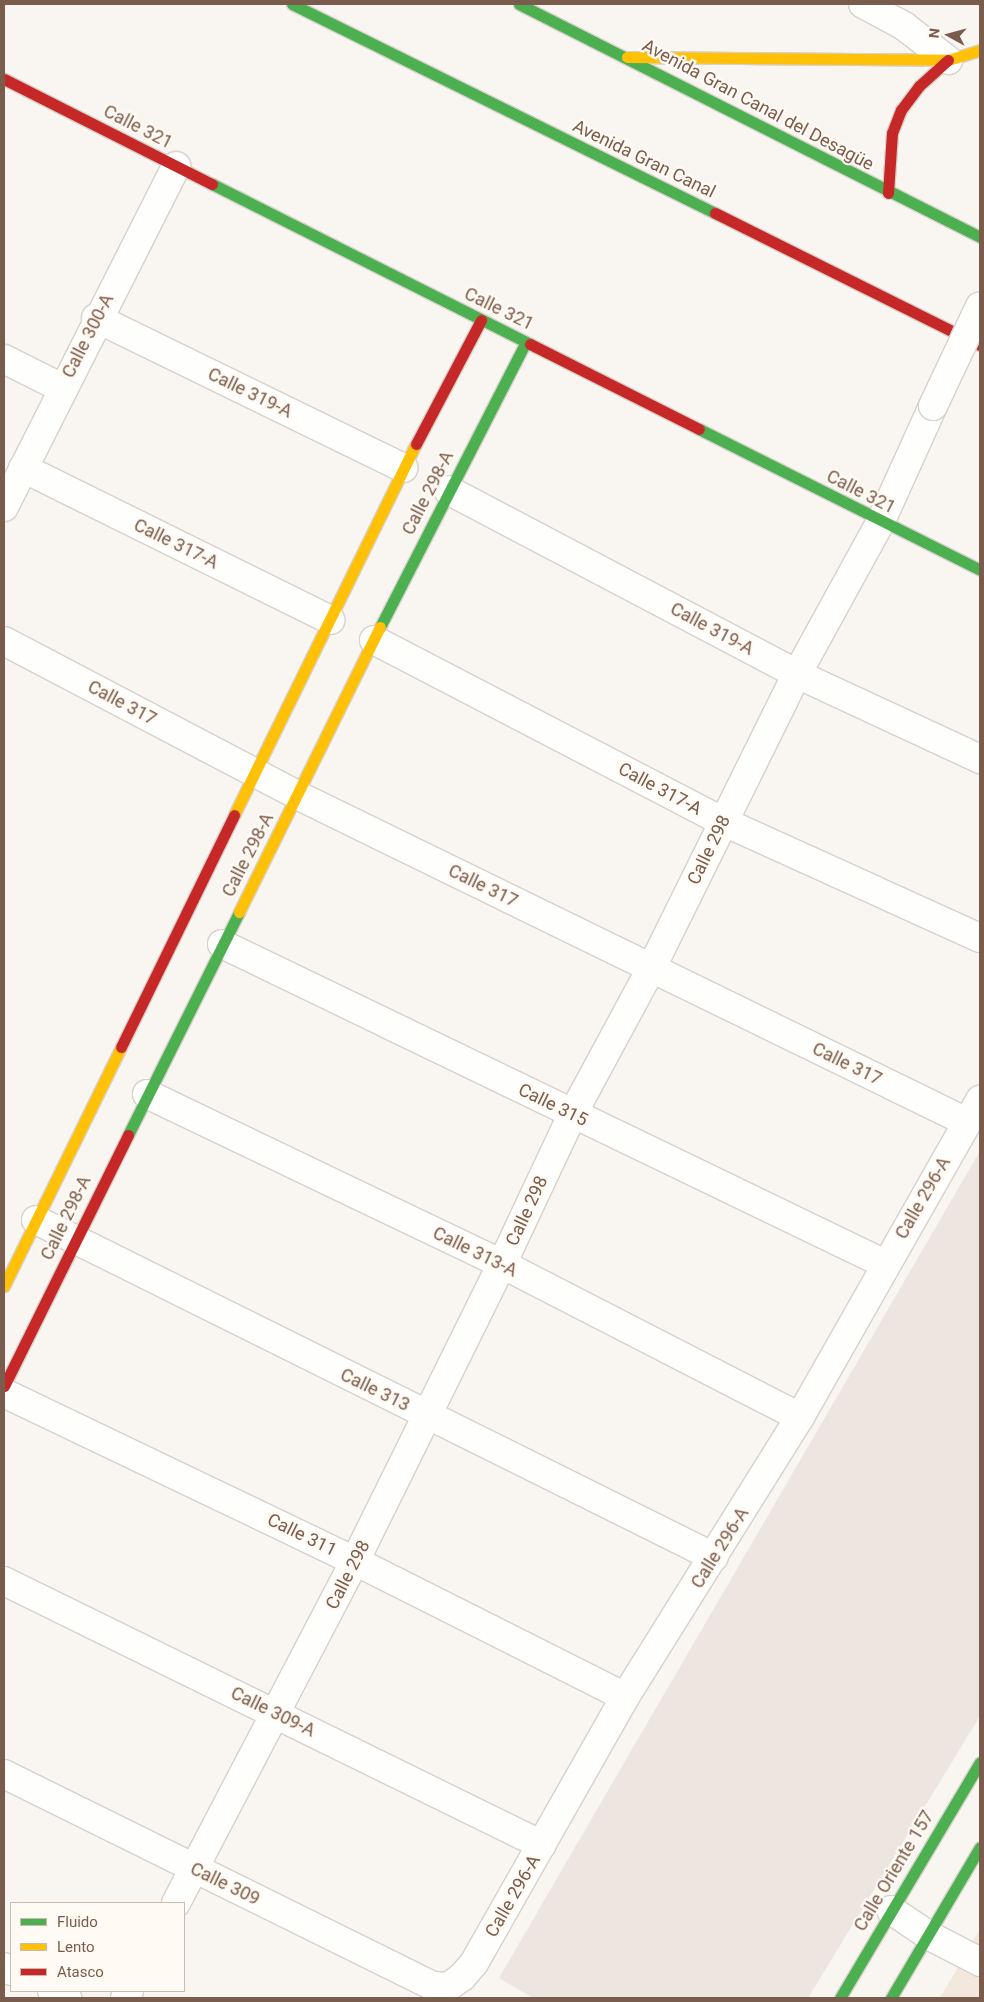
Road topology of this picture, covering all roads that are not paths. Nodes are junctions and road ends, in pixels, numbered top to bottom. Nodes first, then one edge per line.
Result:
1 (292, 4) edge
2 (520, 4) edge
3 (863, 4) edge
4 (980, 50) edge
5 (627, 56) junction
6 (948, 60) junction
7 (4, 79) edge
8 (176, 166) junction
9 (888, 193) junction
10 (980, 237) edge
11 (980, 306) edge
12 (96, 318) junction
13 (481, 320) junction
14 (526, 342) junction
15 (980, 345) edge
16 (4, 359) edge
17 (62, 388) junction
18 (23, 468) junction
19 (403, 468) junction
20 (448, 490) junction
21 (4, 507) edge
22 (881, 521) junction
23 (980, 570) edge
24 (330, 620) junction
25 (374, 640) junction
26 (4, 641) edge
27 (797, 674) junction
28 (980, 759) edge
29 (257, 773) junction
30 (297, 795) junction
31 (722, 821) junction
32 (980, 938) edge
33 (222, 944) junction
34 (651, 969) junction
35 (147, 1094) junction
36 (974, 1111) edge
37 (572, 1115) junction
38 (36, 1220) junction
39 (74, 1242) junction
40 (502, 1264) junction
41 (885, 1264) junction
42 (4, 1286) edge
43 (4, 1386) edge
44 (4, 1393) edge
45 (426, 1415) junction
46 (800, 1417) junction
47 (714, 1557) junction
48 (355, 1561) junction
49 (4, 1581) edge
50 (625, 1697) junction
51 (277, 1714) junction
52 (980, 1762) edge
53 (4, 1774) edge
54 (542, 1845) junction
55 (980, 1847) edge
56 (195, 1869) junction
57 (177, 1902) edge
58 (891, 1910) junction
59 (928, 1935) junction
60 (980, 1962) edge
61 (448, 1987) joint
62 (54, 1992) edge
63 (66, 1998) edge
64 (840, 1998) edge
65 (891, 1998) edge

1 - 15 street, Avenida Gran Canal
2 - 5 street, Avenida Gran Canal del Desagüe
3 - 6 street
4 - 6 street
5 - 6 street
5 - 9 street, Avenida Gran Canal del Desagüe
6 - 9 street
7 - 8 street, Calle 321
8 - 12 street, Calle 300-A
8 - 13 street, Calle 321
9 - 10 street, Avenida Gran Canal del Desagüe
11 - 22 street, Calle 298, bridge
12 - 17 street, Calle 300-A
12 - 19 street, Calle 319-A
13 - 14 street, Calle 321
13 - 19 street, Calle 298-A
14 - 20 street, Calle 298-A
14 - 22 street, Calle 321
16 - 17 street
17 - 18 street, Calle 300-A
18 - 21 street, Calle 300-A
18 - 24 street, Calle 317-A
19 - 24 street, Calle 298-A
20 - 25 street, Calle 298-A
20 - 27 street, Calle 319-A
22 - 23 street, Calle 321
22 - 27 street, Calle 298
24 - 29 street, Calle 298-A
25 - 30 street, Calle 298-A
25 - 31 street, Calle 317-A
26 - 29 street, Calle 317
27 - 28 street, Calle 319-A
27 - 31 street, Calle 298
29 - 30 street, Calle 317
29 - 38 street, Calle 298-A
30 - 33 street, Calle 298-A
30 - 34 street, Calle 317
31 - 32 street, Calle 317-A
31 - 34 street, Calle 298
33 - 35 street, Calle 298-A
33 - 37 street, Calle 315
34 - 36 street, Calle 317
34 - 37 street, Calle 298
35 - 39 street, Calle 298-A
35 - 40 street, Calle 313-A
36 - 41 street, Calle 296-A
37 - 40 street, Calle 298
37 - 41 street, Calle 315
38 - 39 street, Calle 313
38 - 42 street, Calle 298-A
39 - 43 street, Calle 298-A
39 - 45 street, Calle 313
40 - 45 street, Calle 298
40 - 46 street, Calle 313-A
41 - 46 street, Calle 296-A
44 - 48 street, Calle 311
45 - 47 street, Calle 313
45 - 48 street, Calle 298
46 - 47 street, Calle 296-A
47 - 50 street, Calle 296-A
48 - 50 street, Calle 311
48 - 51 street, Calle 298
49 - 51 street, Calle 309-A
50 - 54 street, Calle 296-A
51 - 54 street, Calle 309-A
51 - 56 street, Calle 298
52 - 58 street, Calle Oriente 157
53 - 56 street, Calle 309
54 - 61 street, Calle 296-A
55 - 59 street
56 - 57 street, Calle 298
56 - 61 street, Calle 309
58 - 59 street
58 - 64 street, Calle Oriente 157
59 - 60 street
59 - 65 street
62 - 63 street

